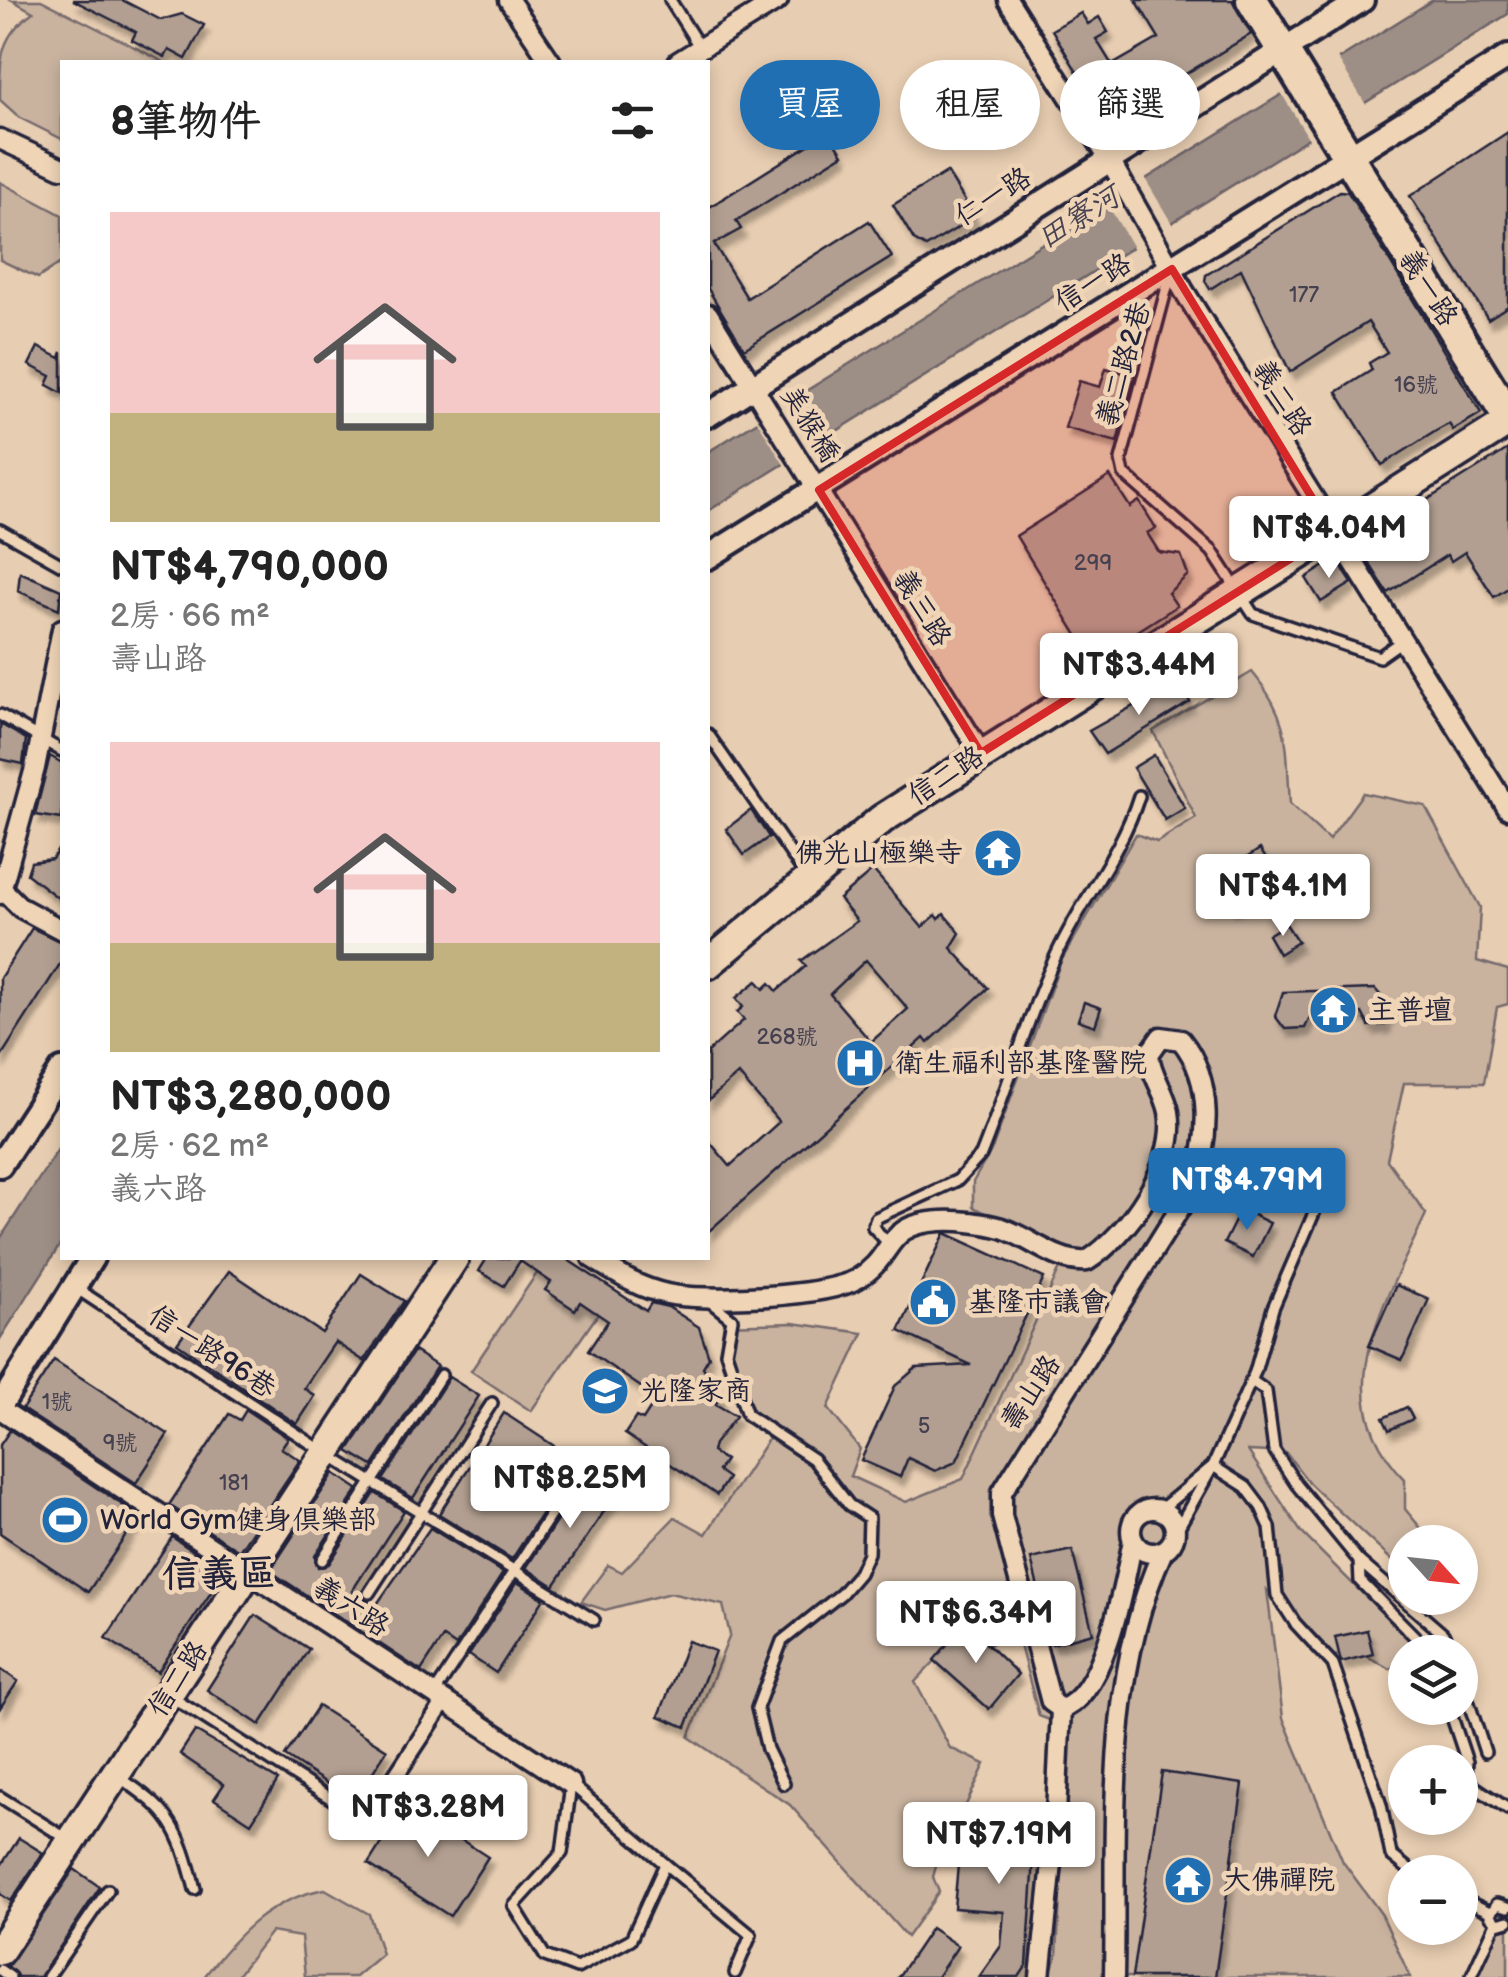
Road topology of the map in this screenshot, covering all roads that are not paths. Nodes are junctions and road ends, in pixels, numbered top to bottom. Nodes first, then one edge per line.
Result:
1 (509, 0) edge
2 (670, 0) edge
3 (778, 0) edge
4 (1008, 0) edge
5 (1252, 0) edge
6 (1268, 0) edge
7 (1362, 0) edge
8 (1289, 46) junction
9 (700, 48) junction
10 (1508, 58) edge
11 (550, 60) edge
12 (681, 60) edge
13 (0, 139) edge
14 (1355, 155) junction
15 (1109, 159) junction
16 (60, 167) edge
17 (1172, 269) junction
18 (710, 317) edge
19 (1508, 386) edge
20 (754, 387) junction
21 (710, 414) edge
22 (1508, 420) edge
23 (818, 490) junction
24 (0, 530) edge
25 (1333, 532) junction
26 (710, 556) edge
27 (60, 564) edge
28 (1238, 592) junction
29 (60, 639) edge
30 (1403, 640) junction
31 (0, 716) edge
32 (710, 737) edge
33 (40, 738) junction
34 (60, 750) edge
35 (981, 753) junction
36 (1500, 779) edge
37 (1138, 796) dead end
38 (1508, 809) edge
39 (808, 880) junction
40 (1, 890) edge
41 (60, 929) edge
42 (710, 962) edge
43 (60, 1073) edge
44 (0, 1165) edge
45 (1330, 1176) dead end
46 (888, 1244) junction
47 (91, 1260) edge
48 (453, 1260) edge
49 (595, 1260) edge
50 (74, 1286) junction
51 (706, 1298) junction
52 (440, 1374) dead end
53 (1252, 1380) junction
54 (492, 1404) dead end
55 (0, 1407) edge
56 (326, 1454) junction
57 (586, 1462) dead end
58 (1213, 1466) junction
59 (371, 1482) junction
60 (1160, 1509) junction
61 (420, 1513) junction
62 (1176, 1532) junction
63 (1132, 1540) junction
64 (1163, 1551) junction
65 (322, 1560) dead end
66 (1359, 1560) junction
67 (248, 1572) junction
68 (513, 1572) junction
69 (369, 1593) dead end
70 (594, 1620) dead end
71 (1413, 1635) edge
72 (1444, 1635) edge
73 (168, 1694) junction
74 (440, 1698) junction
75 (1061, 1709) junction
76 (1455, 1725) edge
77 (1476, 1725) edge
78 (1485, 1752) dead end
79 (115, 1775) junction
80 (572, 1784) junction
81 (784, 1784) dead end
82 (0, 1797) edge
83 (1508, 1808) edge
84 (366, 1821) joint
85 (71, 1841) junction
86 (1391, 1855) edge
87 (666, 1864) junction
88 (195, 1889) dead end
89 (108, 1890) dead end
90 (1478, 1906) edge
91 (1508, 1907) edge
92 (1490, 1912) junction
93 (1508, 1920) edge
94 (1496, 1923) junction
95 (1, 1950) edge
96 (576, 1972) edge
97 (735, 1974) dead end
98 (10, 1977) edge
99 (48, 1977) edge
100 (1040, 1977) edge
101 (1114, 1977) edge
102 (1471, 1977) edge

1 - 11 street
2 - 9 lane
3 - 9 street
4 - 15 street, 義二路
5 - 8 main road
6 - 8 main road
7 - 8 street, 仁一路
8 - 14 main road
8 - 15 street, 仁一路
9 - 12 street
10 - 14 street, 信一路
13 - 16 street
14 - 17 street, 信一路
14 - 19 main road, 義一路
14 - 22 main road, 義一路
15 - 17 street, 義二路
15 - 20 street, 仁一路
17 - 23 street, 信一路
17 - 25 street, 義二路
17 - 28 lane, 義二路2巷
18 - 20 street, 美猴橋
20 - 21 street, 仁一路
20 - 23 street, 美猴橋
22 - 25 main road, 信二路
23 - 26 street, 信一路
23 - 35 street, 義三路
24 - 27 lane
25 - 28 main road, 信二路
25 - 30 street, 義二路
28 - 30 lane, 義二路2巷
28 - 35 main road, 信二路
29 - 33 street
30 - 36 street, 義二路
31 - 33 lane
32 - 39 lane
33 - 34 lane
33 - 40 street
35 - 39 main road, 信二路
36 - 38 street, 義二路
37 - 46 lane
39 - 42 main road, 信二路
40 - 41 street
43 - 44 street
45 - 53 lane
46 - 51 street, 壽山路
46 - 75 street, 壽山路
47 - 50 street
48 - 56 main road, 信二路
49 - 51 street, 壽山路
50 - 55 street
50 - 56 lane, 信一路96巷
51 - 81 lane
52 - 59 lane
53 - 58 lane
53 - 66 lane
54 - 61 lane
55 - 67 street, 義六路
56 - 59 lane, 信一路96巷
56 - 67 main road, 信二路
57 - 68 lane
58 - 60 lane
58 - 62 lane
58 - 86 lane
59 - 61 lane, 信一路96巷
59 - 65 lane
60 - 62 street
60 - 63 street
61 - 68 lane, 信一路96巷
61 - 69 lane
62 - 64 street
63 - 64 street
63 - 75 street
64 - 101 street
66 - 71 lane
66 - 72 lane
67 - 73 main road, 信二路
67 - 74 street, 義六路
68 - 70 lane, 信一路96巷
68 - 74 lane
73 - 79 main road, 信二路
73 - 84 lane
74 - 80 street, 義六路
74 - 84 street
75 - 100 street
76 - 83 lane
77 - 78 lane
79 - 85 main road, 信二路
79 - 88 lane
80 - 87 lane, 義六路
80 - 96 lane
82 - 85 lane
85 - 95 main road, 信二路
87 - 96 lane
87 - 97 lane, 義六路
89 - 99 lane
90 - 92 lane
91 - 92 lane
92 - 94 lane
93 - 94 lane
94 - 102 lane
95 - 98 lane

